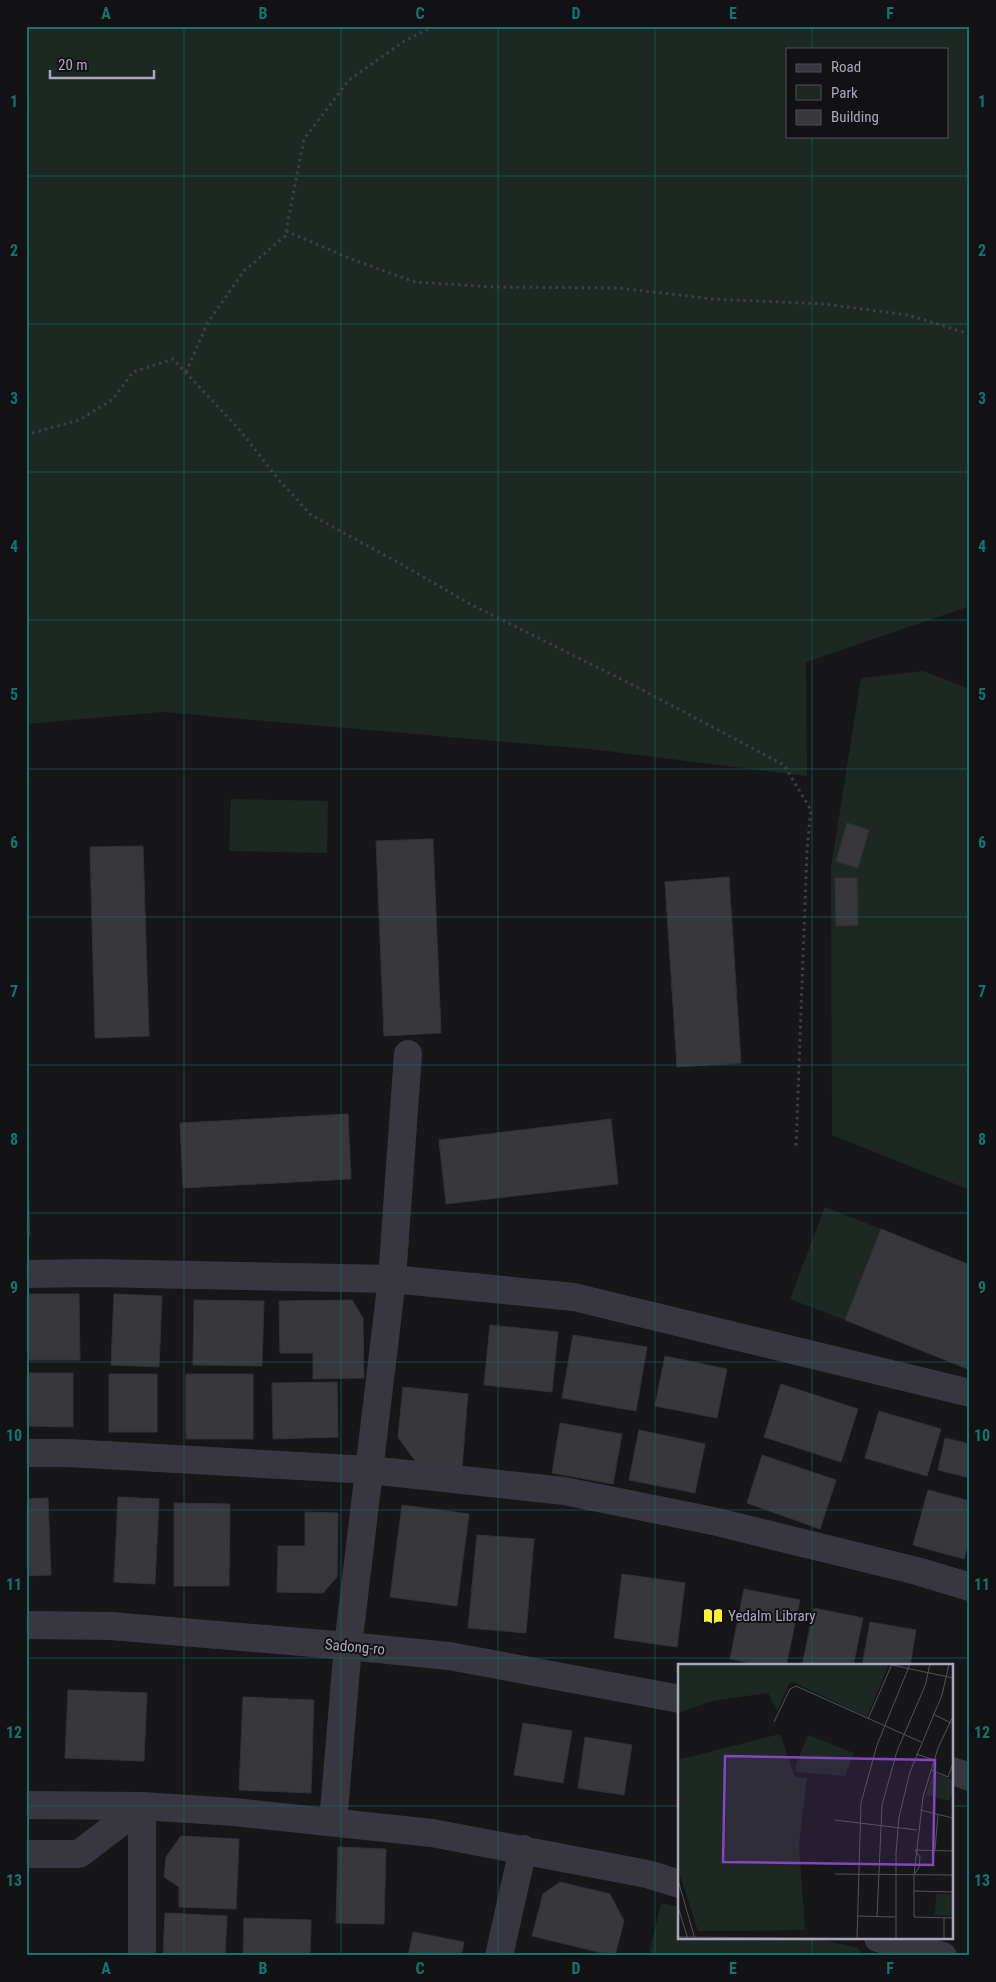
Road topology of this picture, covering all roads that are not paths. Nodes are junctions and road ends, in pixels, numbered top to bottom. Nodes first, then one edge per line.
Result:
1 (408, 1054) dead end
2 (26, 1274) edge
3 (392, 1279) junction
4 (970, 1393) edge
5 (26, 1453) edge
6 (370, 1470) junction
7 (970, 1587) edge
8 (26, 1625) edge
9 (348, 1646) junction
10 (678, 1699) edge
11 (954, 1772) edge
12 (970, 1777) edge
13 (26, 1805) edge
14 (142, 1806) junction
15 (333, 1822) junction
16 (523, 1850) junction
17 (26, 1854) edge
18 (678, 1883) edge
19 (889, 1946) edge
20 (142, 1956) edge
21 (499, 1956) edge
22 (943, 1956) edge

1 - 3 street
2 - 3 street
3 - 4 street
3 - 6 street
5 - 6 street
6 - 7 street
6 - 9 street
8 - 9 street, Sadong-ro
9 - 10 street, Sadong-ro
9 - 15 street
11 - 12 street
13 - 14 street
14 - 15 street
14 - 17 street
14 - 20 street
15 - 16 street
16 - 18 street
16 - 21 street
19 - 22 street

